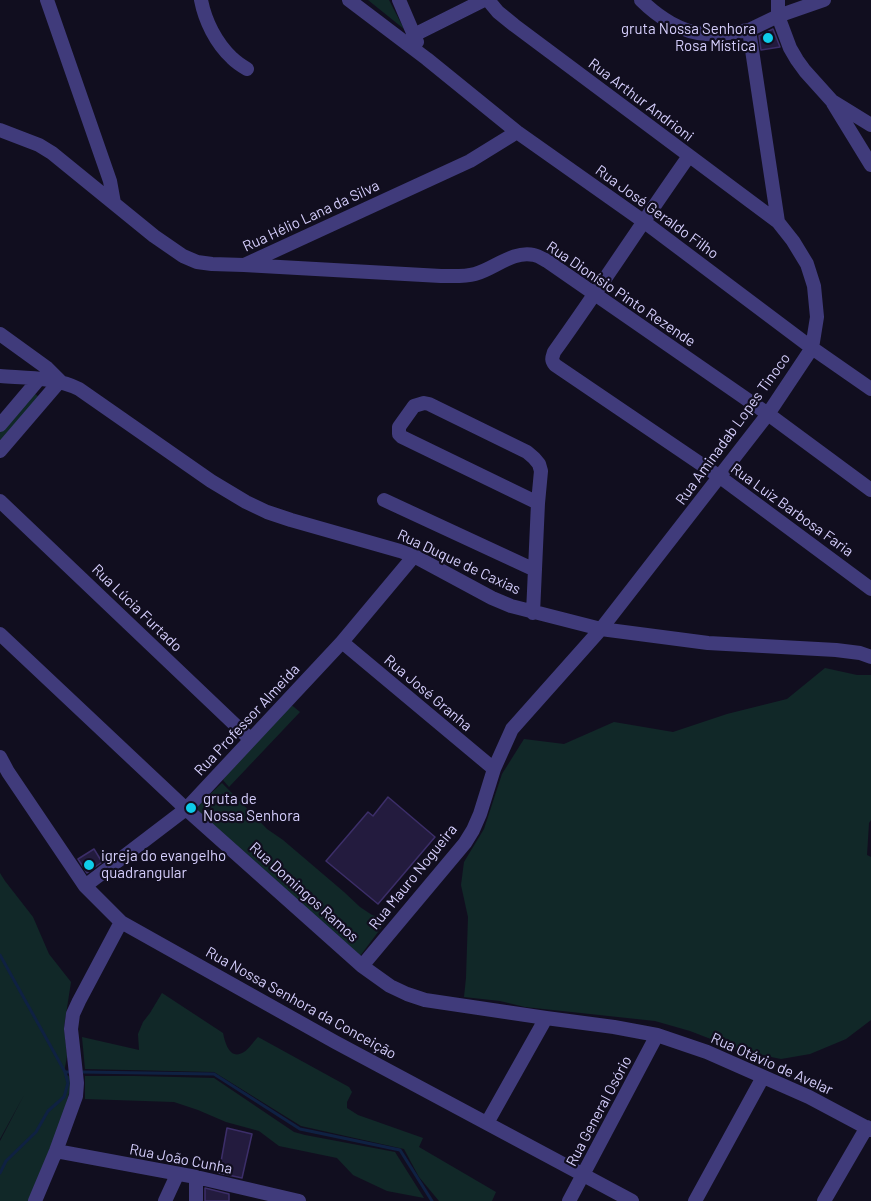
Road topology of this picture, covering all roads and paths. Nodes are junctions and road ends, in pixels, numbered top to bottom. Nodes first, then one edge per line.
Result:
1 (46, 0) edge
2 (201, 0) edge
3 (350, 0) edge
4 (399, 0) edge
5 (486, 0) edge
6 (640, 0) edge
7 (778, 0) edge
8 (824, 0) edge
9 (778, 16) junction
10 (749, 30) junction
11 (414, 35) junction
12 (427, 59) junction
13 (247, 69) dead end
14 (832, 101) junction
15 (871, 124) edge
16 (0, 130) edge
17 (517, 132) junction
18 (689, 156) junction
19 (871, 165) edge
20 (114, 203) junction
21 (643, 221) junction
22 (778, 222) junction
23 (244, 265) junction
24 (595, 294) junction
25 (0, 334) edge
26 (812, 348) junction
27 (26, 354) junction
28 (0, 375) edge
29 (32, 378) junction
30 (60, 381) junction
31 (871, 389) edge
32 (768, 414) junction
33 (0, 425) edge
34 (0, 451) edge
35 (720, 477) junction
36 (871, 490) edge
37 (384, 500) dead end
38 (0, 501) edge
39 (538, 503) junction
40 (414, 556) junction
41 (535, 570) junction
42 (871, 589) edge
43 (533, 613) junction
44 (601, 629) junction
45 (0, 634) edge
46 (342, 642) junction
47 (871, 657) edge
48 (250, 739) junction
49 (0, 757) edge
50 (494, 769) junction
51 (4, 770) edge
52 (186, 809) junction
53 (85, 886) junction
54 (121, 922) junction
55 (362, 966) junction
56 (546, 1018) junction
57 (657, 1035) junction
58 (763, 1077) junction
59 (487, 1123) junction
60 (869, 1128) edge
61 (56, 1151) junction
62 (177, 1175) junction
63 (583, 1175) junction
64 (196, 1178) junction
65 (35, 1201) edge
66 (165, 1201) edge
67 (196, 1201) edge
68 (299, 1201) edge
69 (569, 1201) edge
70 (633, 1201) edge
71 (695, 1201) edge
72 (824, 1201) edge

1 - 20 street
2 - 13 street
3 - 12 street, Rua José Geraldo Filho
4 - 11 street
5 - 11 street
5 - 18 street, Rua Arthur Andrioni
6 - 10 street
7 - 9 street
8 - 9 street
9 - 10 street
9 - 14 street
10 - 22 street, Rua Aminadab Lopes Tinoco
11 - 12 street
12 - 17 street, Rua José Geraldo Filho
14 - 15 street
14 - 19 street
16 - 20 street, Rua Hélio Lana da Silva
17 - 21 street, Rua José Geraldo Filho
17 - 23 street, Rua Hélio Lana da Silva
18 - 21 street
18 - 22 street, Rua Arthur Andrioni
20 - 23 street, Rua Hélio Lana da Silva
21 - 24 street
21 - 26 street, Rua José Geraldo Filho
22 - 26 street, Rua Aminadab Lopes Tinoco
23 - 24 street, Rua Dionísio Pinto Rezende
24 - 32 street, Rua Dionísio Pinto Rezende
24 - 35 street, Rua Luiz Barbosa Faria
25 - 27 street
26 - 31 street, Rua José Geraldo Filho
26 - 32 street, Rua Aminadab Lopes Tinoco
27 - 29 street
27 - 30 street
28 - 29 street, Rua Duque de Caxias
29 - 30 street, Rua Duque de Caxias
29 - 33 street
30 - 34 street
30 - 40 street, Rua Duque de Caxias
32 - 35 street, Rua Aminadab Lopes Tinoco
32 - 36 street, Rua Dionísio Pinto Rezende
35 - 42 street, Rua Luiz Barbosa Faria
35 - 44 street, Rua Aminadab Lopes Tinoco
37 - 41 street
38 - 48 street, Rua Lúcia Furtado
39 - 39 street
39 - 41 street
40 - 43 street, Rua Duque de Caxias
40 - 46 street, Rua Professor Almeida
41 - 43 street
43 - 44 street, Rua Duque de Caxias
44 - 47 street, Rua Duque de Caxias
44 - 50 street, Rua Mauro Nogueira
45 - 52 street, Rua Domingos Ramos
46 - 48 street, Rua Professor Almeida
46 - 50 street, Rua José Granha
48 - 52 street, Rua Professor Almeida
49 - 51 street, Rua Nossa Senhora da Conceição
50 - 55 street, Rua Mauro Nogueira
51 - 53 street, Rua Nossa Senhora da Conceição
52 - 53 street, Rua Professor Almeida
52 - 55 street, Rua Domingos Ramos
53 - 54 street, Rua Nossa Senhora da Conceição
54 - 59 street, Rua Nossa Senhora da Conceição
54 - 61 street
55 - 56 street, Rua Domingos Ramos
56 - 57 street, Rua Domingos Ramos
56 - 59 street
57 - 58 street, Rua Otávio de Avelar
57 - 63 street, Rua General Osório
58 - 60 street, Rua Otávio de Avelar
58 - 71 street
59 - 63 street, Rua Nossa Senhora da Conceição
60 - 72 street
61 - 62 street, Rua João Cunha
61 - 65 street
62 - 64 street, Rua João Cunha
62 - 66 street
63 - 69 street, Rua General Osório
63 - 70 street, Rua Nossa Senhora da Conceição
64 - 67 street
64 - 68 street, Rua João Cunha

